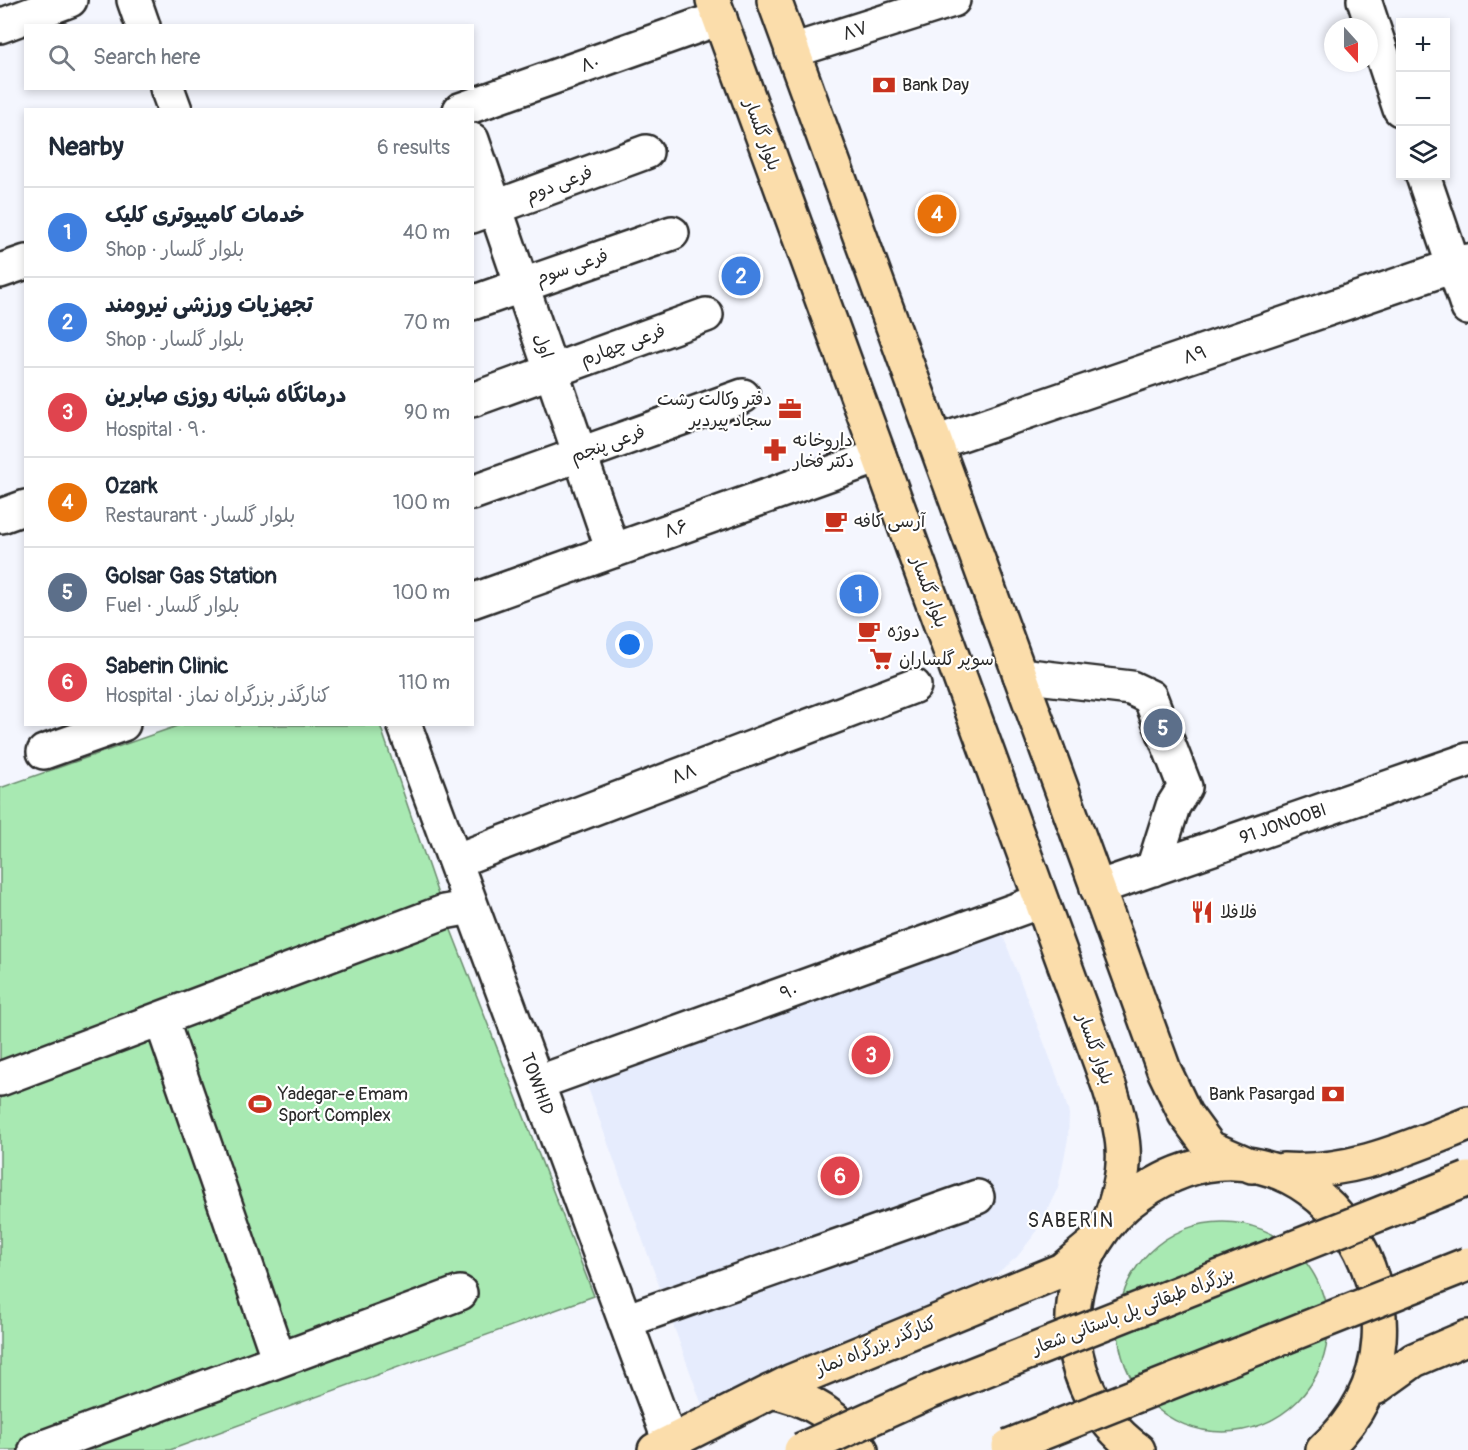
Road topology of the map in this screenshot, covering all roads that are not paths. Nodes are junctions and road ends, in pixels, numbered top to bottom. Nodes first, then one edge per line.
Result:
1 (70, 0) edge
2 (134, 0) edge
3 (774, 0) edge
4 (953, 0) edge
5 (1364, 0) edge
6 (716, 9) edge
7 (142, 24) edge
8 (0, 26) edge
9 (792, 51) junction
10 (168, 90) edge
11 (1396, 94) edge
12 (174, 108) edge
13 (464, 108) edge
14 (474, 152) edge
15 (646, 152) dead end
16 (1425, 180) edge
17 (484, 212) edge
18 (672, 232) dead end
19 (24, 263) edge
20 (1461, 263) edge
21 (0, 271) edge
22 (522, 285) junction
23 (474, 302) edge
24 (1468, 308) edge
25 (706, 315) dead end
26 (551, 370) junction
27 (743, 396) dead end
28 (474, 399) edge
29 (935, 443) junction
30 (580, 454) junction
31 (879, 456) junction
32 (474, 492) edge
33 (24, 508) edge
34 (0, 515) edge
35 (613, 551) junction
36 (474, 600) edge
37 (1020, 675) junction
38 (914, 686) dead end
39 (117, 726) edge
40 (405, 726) edge
41 (44, 752) dead end
42 (1468, 760) edge
43 (454, 861) junction
44 (1153, 868) junction
45 (1097, 888) junction
46 (1041, 901) junction
47 (471, 908) junction
48 (161, 1019) junction
49 (0, 1080) edge
50 (537, 1083) junction
51 (1468, 1124) edge
52 (1260, 1167) junction
53 (1468, 1179) edge
54 (977, 1197) dead end
55 (1102, 1232) junction
56 (1468, 1264) edge
57 (460, 1293) dead end
58 (625, 1321) junction
59 (1468, 1336) edge
60 (279, 1360) junction
61 (771, 1391) junction
62 (1371, 1394) junction
63 (663, 1446) edge
64 (1009, 1446) dead end
65 (36, 1450) edge
66 (801, 1450) edge
67 (861, 1450) edge
68 (1138, 1450) edge
69 (1323, 1450) edge
70 (1342, 1450) edge

1 - 8 street
2 - 7 street
3 - 9 main road
4 - 9 street, ۸۷
5 - 11 street
6 - 13 street, ۸۰
6 - 31 main road, بلوار گلسار
9 - 29 main road
10 - 12 street
14 - 17 street, اول
15 - 17 street, فرعی دوم
16 - 20 street
17 - 22 street, اول
18 - 22 street, فرعی سوم
19 - 21 street
20 - 24 street
20 - 29 street, ۸۹
22 - 23 street, فرعی سوم
22 - 26 street, اول
25 - 26 street, فرعی چهارم
26 - 28 street, فرعی چهارم
26 - 30 street, اول
27 - 30 street, فرعی پنجم
29 - 37 main road
30 - 32 street, فرعی پنجم
30 - 35 street, اول
31 - 35 street, ۸۶
31 - 46 main road, بلوار گلسار
33 - 34 street
35 - 36 street, ۸۶
37 - 44 street
37 - 45 main road
38 - 43 street, ۸۸
39 - 41 street
40 - 43 street, TOWHID
42 - 44 street, 91 JONOOBI
43 - 47 street, TOWHID
44 - 45 street, 91 JONOOBI
45 - 52 main road
46 - 50 street, ۹۰
46 - 55 main road, بلوار گلسار
47 - 48 street
47 - 50 street, TOWHID
48 - 49 street
48 - 60 street
50 - 58 street, TOWHID
51 - 52 main road, کنارگذر بزرگراه نماز
52 - 55 main road, کنارگذر بزرگراه نماز
52 - 62 main road
53 - 66 main road, بزرگراه طبقاتی پل باستانی شعار, bridge
54 - 58 street
55 - 61 main road, کنارگذر بزرگراه نماز
55 - 68 main road, بلوار گلسار
56 - 64 main road, bridge
57 - 60 street
58 - 63 street, TOWHID
59 - 62 main road
60 - 65 street
61 - 63 main road, کنارگذر بزرگراه نماز
61 - 67 main road
62 - 69 main road
62 - 70 main road

